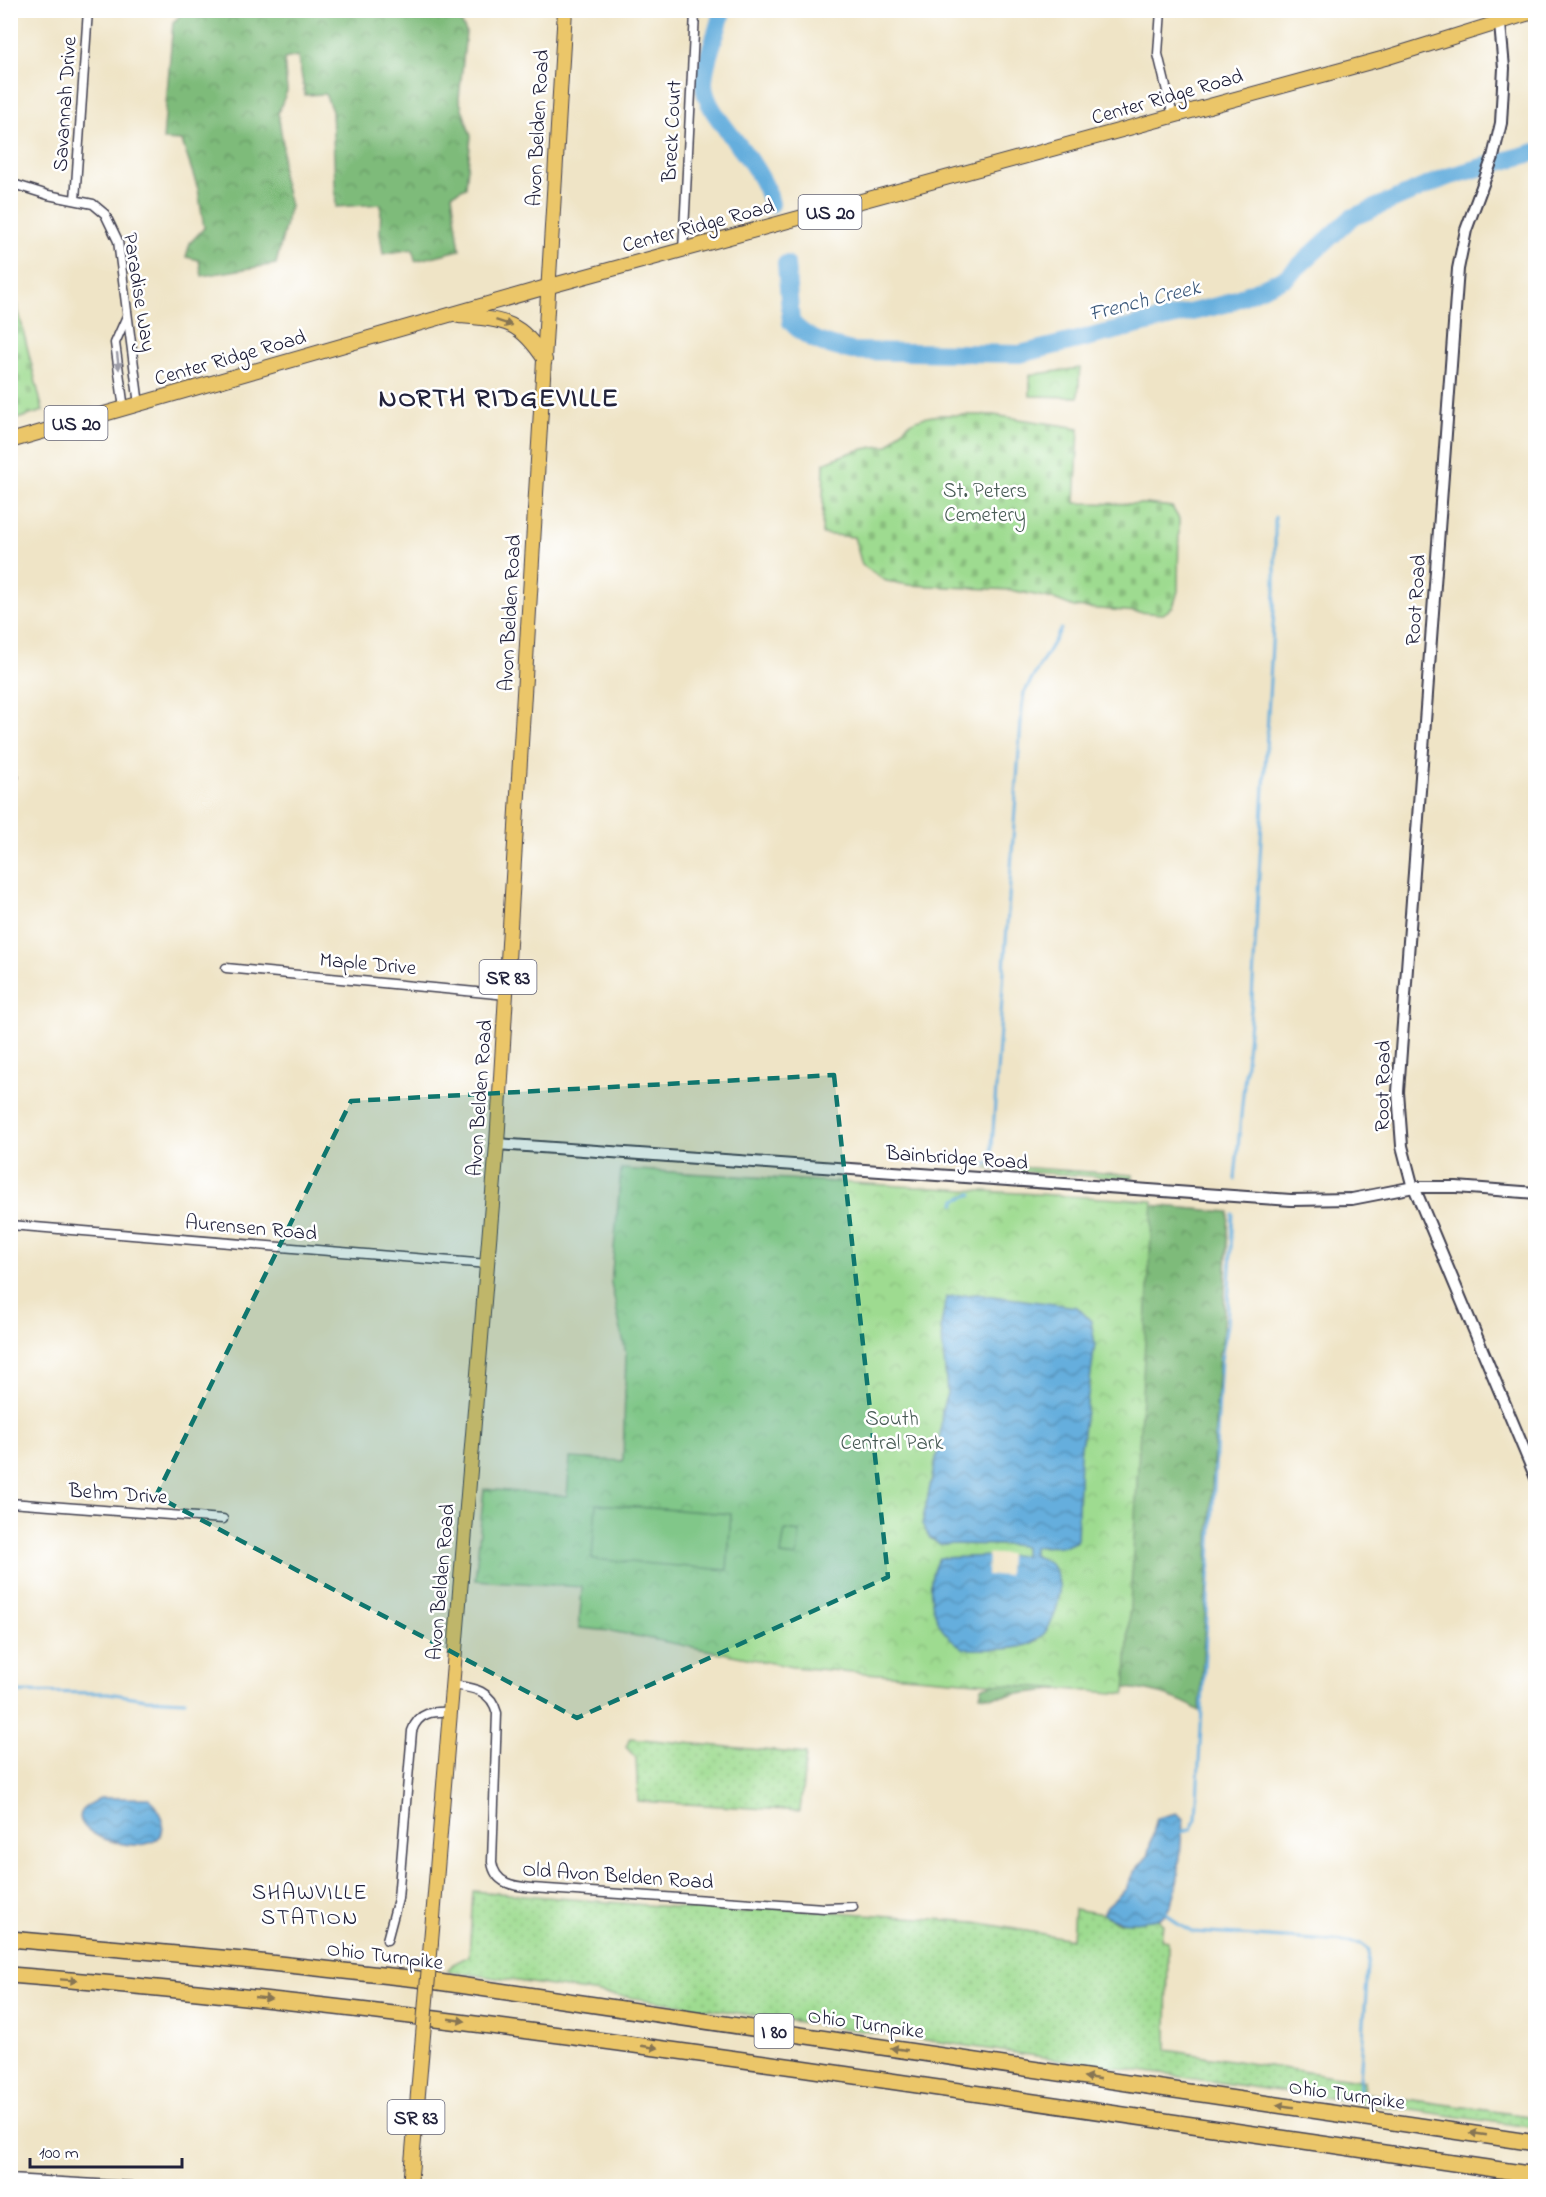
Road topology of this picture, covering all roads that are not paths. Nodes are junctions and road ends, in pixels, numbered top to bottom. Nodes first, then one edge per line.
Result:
1 (88, 10) edge
2 (565, 10) edge
3 (1161, 10) edge
4 (1536, 10) edge
5 (695, 14) dead end
6 (1498, 17) edge
7 (1173, 116) junction
8 (10, 183) edge
9 (75, 200) junction
10 (683, 251) junction
11 (550, 286) junction
12 (447, 315) junction
13 (127, 316) junction
14 (545, 360) junction
15 (139, 405) junction
16 (124, 409) junction
17 (10, 441) edge
18 (14, 777) dead end
19 (10, 794) edge
20 (226, 968) dead end
21 (507, 995) junction
22 (497, 1144) junction
23 (1413, 1186) junction
24 (1536, 1193) edge
25 (10, 1225) edge
26 (488, 1264) junction
27 (1536, 1478) edge
28 (10, 1503) edge
29 (223, 1519) dead end
30 (453, 1685) junction
31 (451, 1712) junction
32 (853, 1907) dead end
33 (10, 1939) edge
34 (387, 1940) dead end
35 (10, 1975) edge
36 (1536, 2143) edge
37 (1536, 2175) edge
38 (10, 2179) edge
39 (131, 2187) edge
40 (410, 2187) edge

1 - 9 street, Savannah Drive
2 - 11 main road, Avon Belden Road / SR 83
3 - 7 street
4 - 6 main road, Center Ridge Road / US 20
5 - 10 street, Breck Court
6 - 7 main road, Center Ridge Road / US 20
6 - 23 street, Root Road
7 - 10 main road, Center Ridge Road / US 20
8 - 9 street, Paradise Way
9 - 13 street, Paradise Way
10 - 11 main road, Center Ridge Road / US 20
11 - 12 main road, Center Ridge Road / US 20
11 - 14 main road, Avon Belden Road / SR 83
12 -> 14 main road
12 - 15 main road, Center Ridge Road / US 20
13 - 15 street, Paradise Way
13 -> 16 street
14 - 21 main road, Avon Belden Road / SR 83
15 - 16 main road, Center Ridge Road / US 20
16 - 17 main road, Center Ridge Road / US 20
18 - 19 street
20 - 21 street, Maple Drive
21 - 22 main road, Avon Belden Road / SR 83
22 - 23 street, Bainbridge Road
22 - 26 main road, Avon Belden Road / SR 83
23 - 24 street, Bainbridge Road
23 - 27 street, Root Road
25 - 26 street, Aurensen Road
26 - 30 main road, Avon Belden Road / SR 83
28 - 29 street, Behm Drive
30 - 31 main road, Avon Belden Road / SR 83
30 - 32 street, Old Avon Belden Road
31 - 34 street
31 - 40 main road, Avon Belden Road / SR 83, bridge
36 -> 33 highway, Ohio Turnpike / I 80
35 -> 37 highway, I 80
38 - 39 street

